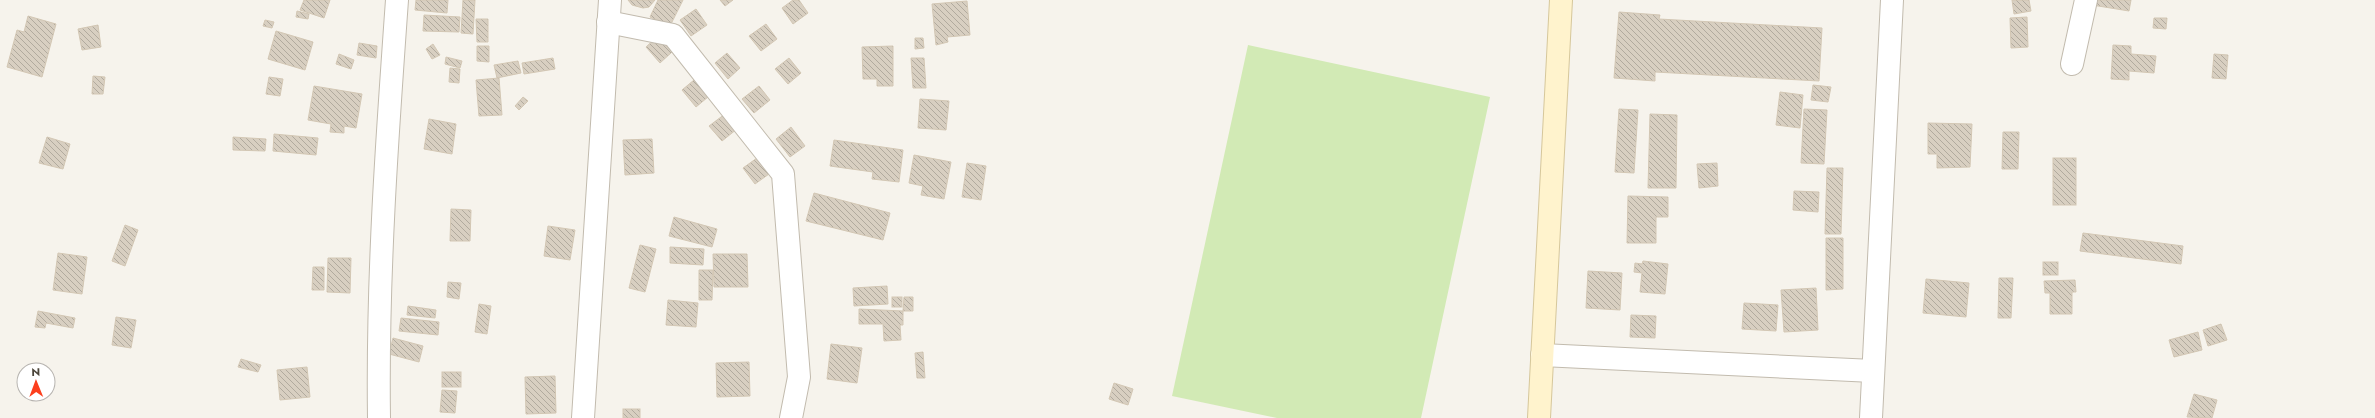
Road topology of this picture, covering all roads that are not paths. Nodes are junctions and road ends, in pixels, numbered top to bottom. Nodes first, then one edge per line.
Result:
1 (397, 0) edge
2 (610, 0) edge
3 (1561, 0) edge
4 (1892, 0) edge
5 (2086, 0) edge
6 (608, 22) junction
7 (2072, 64) dead end
8 (1542, 355) junction
9 (1873, 371) junction
10 (379, 418) edge
11 (583, 418) edge
12 (790, 418) edge
13 (1539, 418) edge
14 (1871, 418) edge

1 - 10 street
2 - 6 street
3 - 8 street
4 - 9 street
5 - 7 street
6 - 11 street
6 - 12 street
8 - 9 street
8 - 13 street
9 - 14 street

